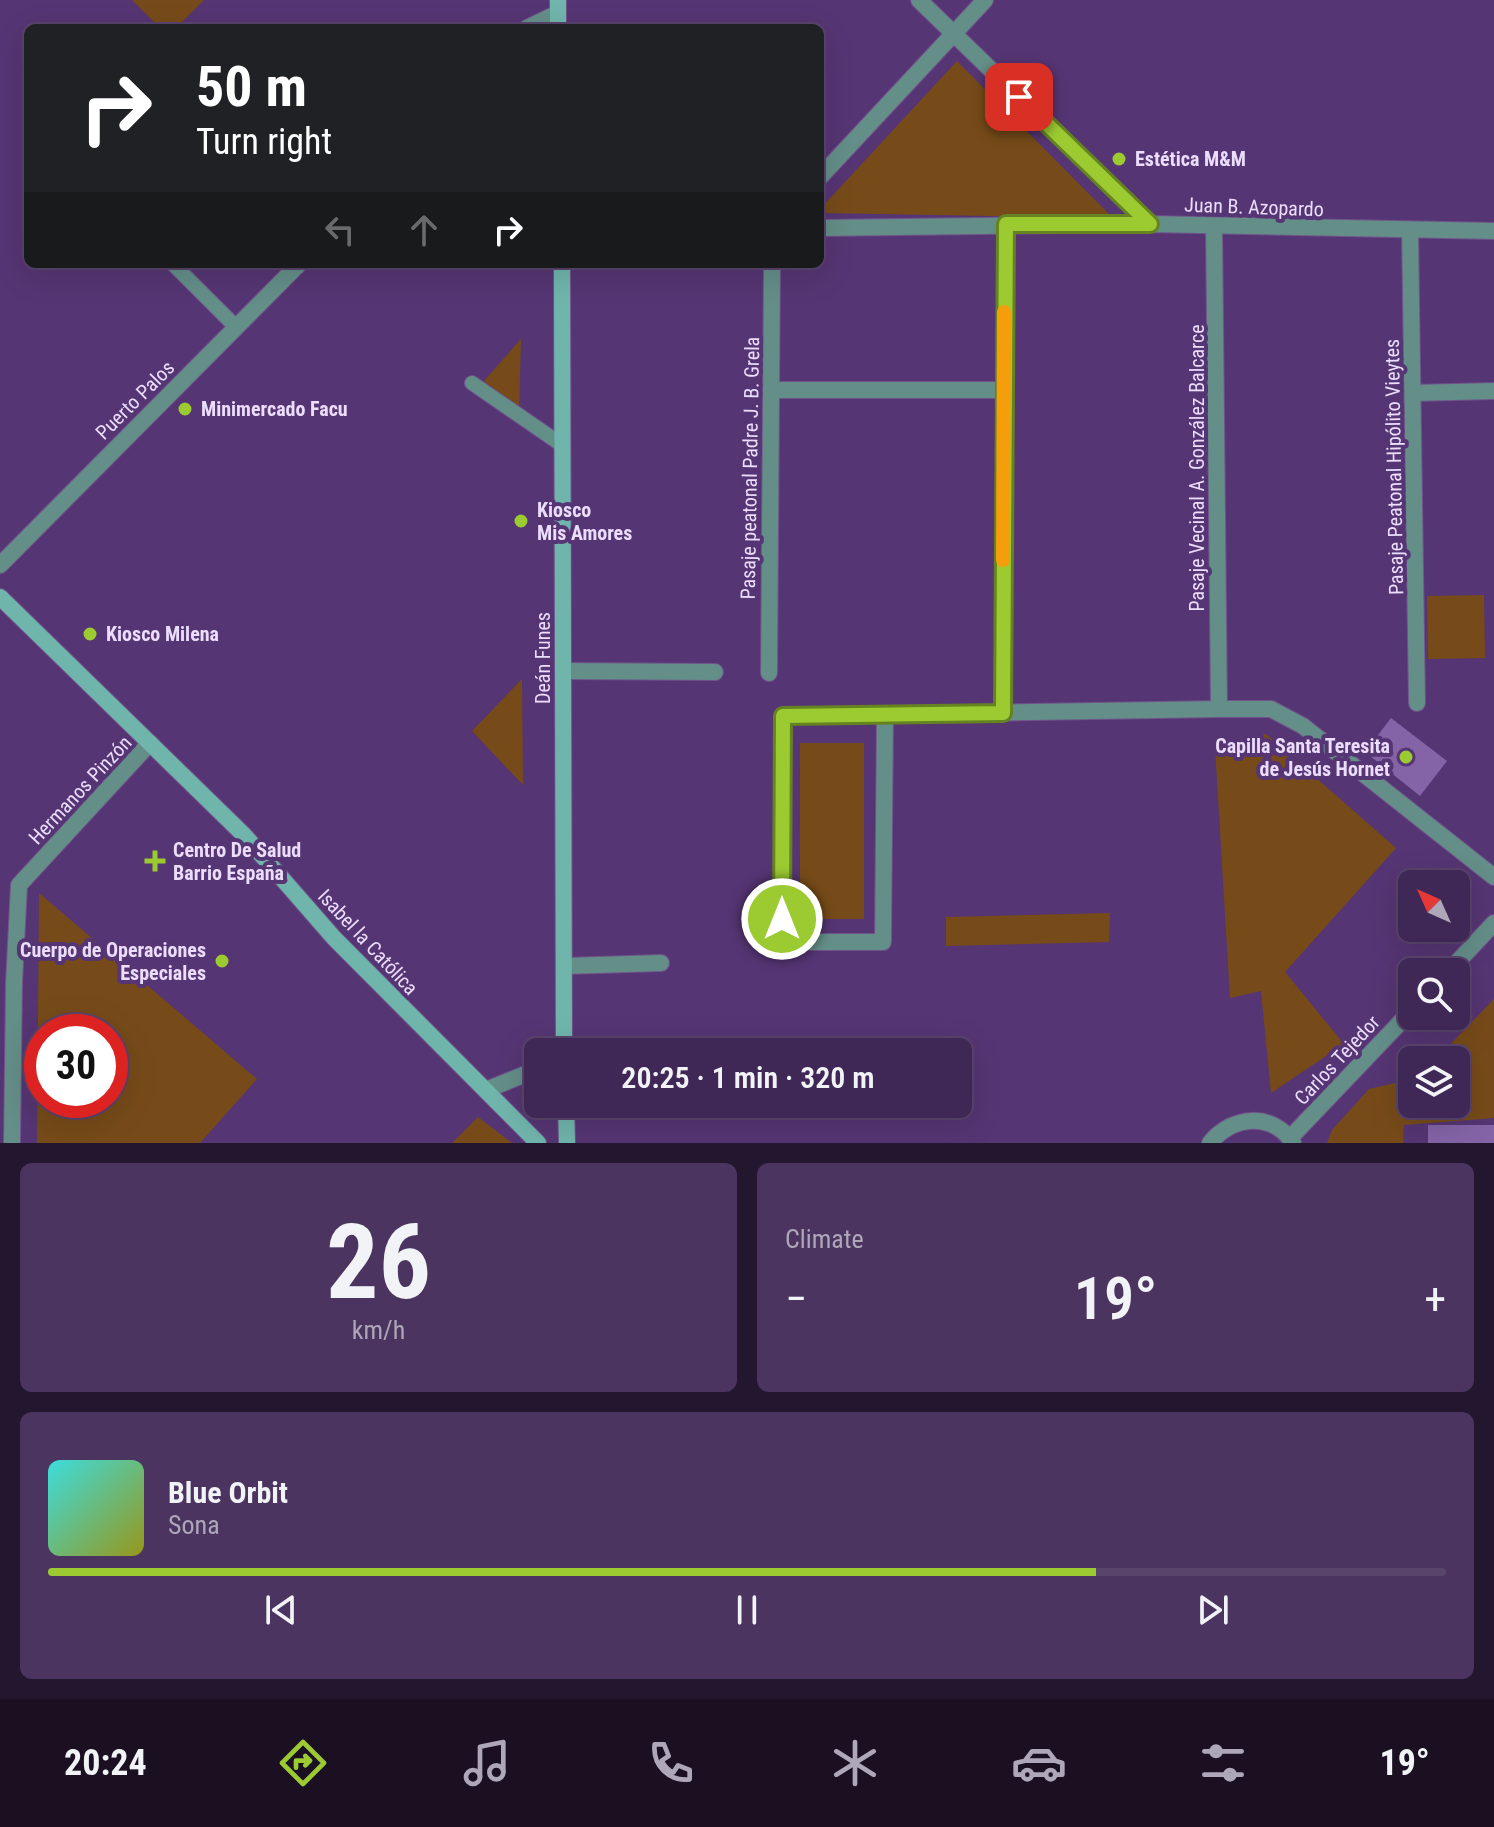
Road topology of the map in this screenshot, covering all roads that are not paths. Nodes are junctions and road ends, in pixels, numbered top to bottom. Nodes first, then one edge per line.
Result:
1 (919, 0) edge
2 (985, 0) edge
3 (558, 14) edge
4 (536, 24) edge
5 (953, 34) junction
6 (824, 173) edge
7 (1006, 224) junction
8 (1150, 224) junction
9 (1214, 226) junction
10 (824, 228) edge
11 (1410, 231) junction
12 (1494, 231) edge
13 (177, 268) edge
14 (295, 268) edge
15 (562, 268) edge
16 (772, 268) edge
17 (236, 327) junction
18 (472, 383) dead end
19 (771, 390) junction
20 (1003, 390) junction
21 (1494, 391) edge
22 (1413, 393) junction
23 (562, 445) junction
24 (0, 565) edge
25 (0, 597) edge
26 (563, 671) junction
27 (715, 672) dead end
28 (769, 673) dead end
29 (1417, 703) dead end
30 (1219, 709) junction
31 (1003, 713) junction
32 (885, 714) junction
33 (150, 743) junction
34 (1494, 877) edge
35 (1494, 923) edge
36 (1461, 958) edge
37 (661, 963) dead end
38 (564, 966) junction
39 (7, 983) edge
40 (1398, 1025) edge
41 (564, 1038) edge
42 (524, 1075) edge
43 (486, 1090) junction
44 (566, 1118) edge
45 (1292, 1140) edge
46 (12, 1143) edge
47 (538, 1143) edge
48 (567, 1143) edge
49 (1210, 1143) edge

1 - 5 street
2 - 5 street
3 - 4 street
5 - 6 street
5 - 8 street
7 - 8 street, Juan B. Azopardo
7 - 10 street, Juan B. Azopardo
7 - 20 street
8 - 9 street, Juan B. Azopardo
9 - 11 street, Juan B. Azopardo
9 - 30 street, Pasaje Vecinal A. González Balcarce
11 - 12 street, Juan B. Azopardo
11 - 22 street, Pasaje Peatonal Hipólito Vieytes
13 - 17 lane
14 - 17 street, Puerto Palos
15 - 23 street, Deán Funes
16 - 19 street, Pasaje peatonal Padre J. B. Grela
17 - 24 street, Puerto Palos
18 - 23 lane
19 - 20 street
19 - 28 street, Pasaje peatonal Padre J. B. Grela
20 - 31 street
21 - 22 street
22 - 29 street, Pasaje Peatonal Hipólito Vieytes
23 - 26 street, Deán Funes
25 - 33 street, Isabel la Católica
26 - 27 street
26 - 38 street, Deán Funes
30 - 31 street
30 - 34 street
31 - 32 street
32 - 32 street
33 - 39 street, Hermanos Pinzón
33 - 43 street, Isabel la Católica
35 - 36 street
37 - 38 street
38 - 41 street, Deán Funes
39 - 46 street, Hermanos Pinzón
40 - 45 street, Carlos Tejedor
42 - 43 street
43 - 47 street, Isabel la Católica
44 - 48 street
45 - 49 street

